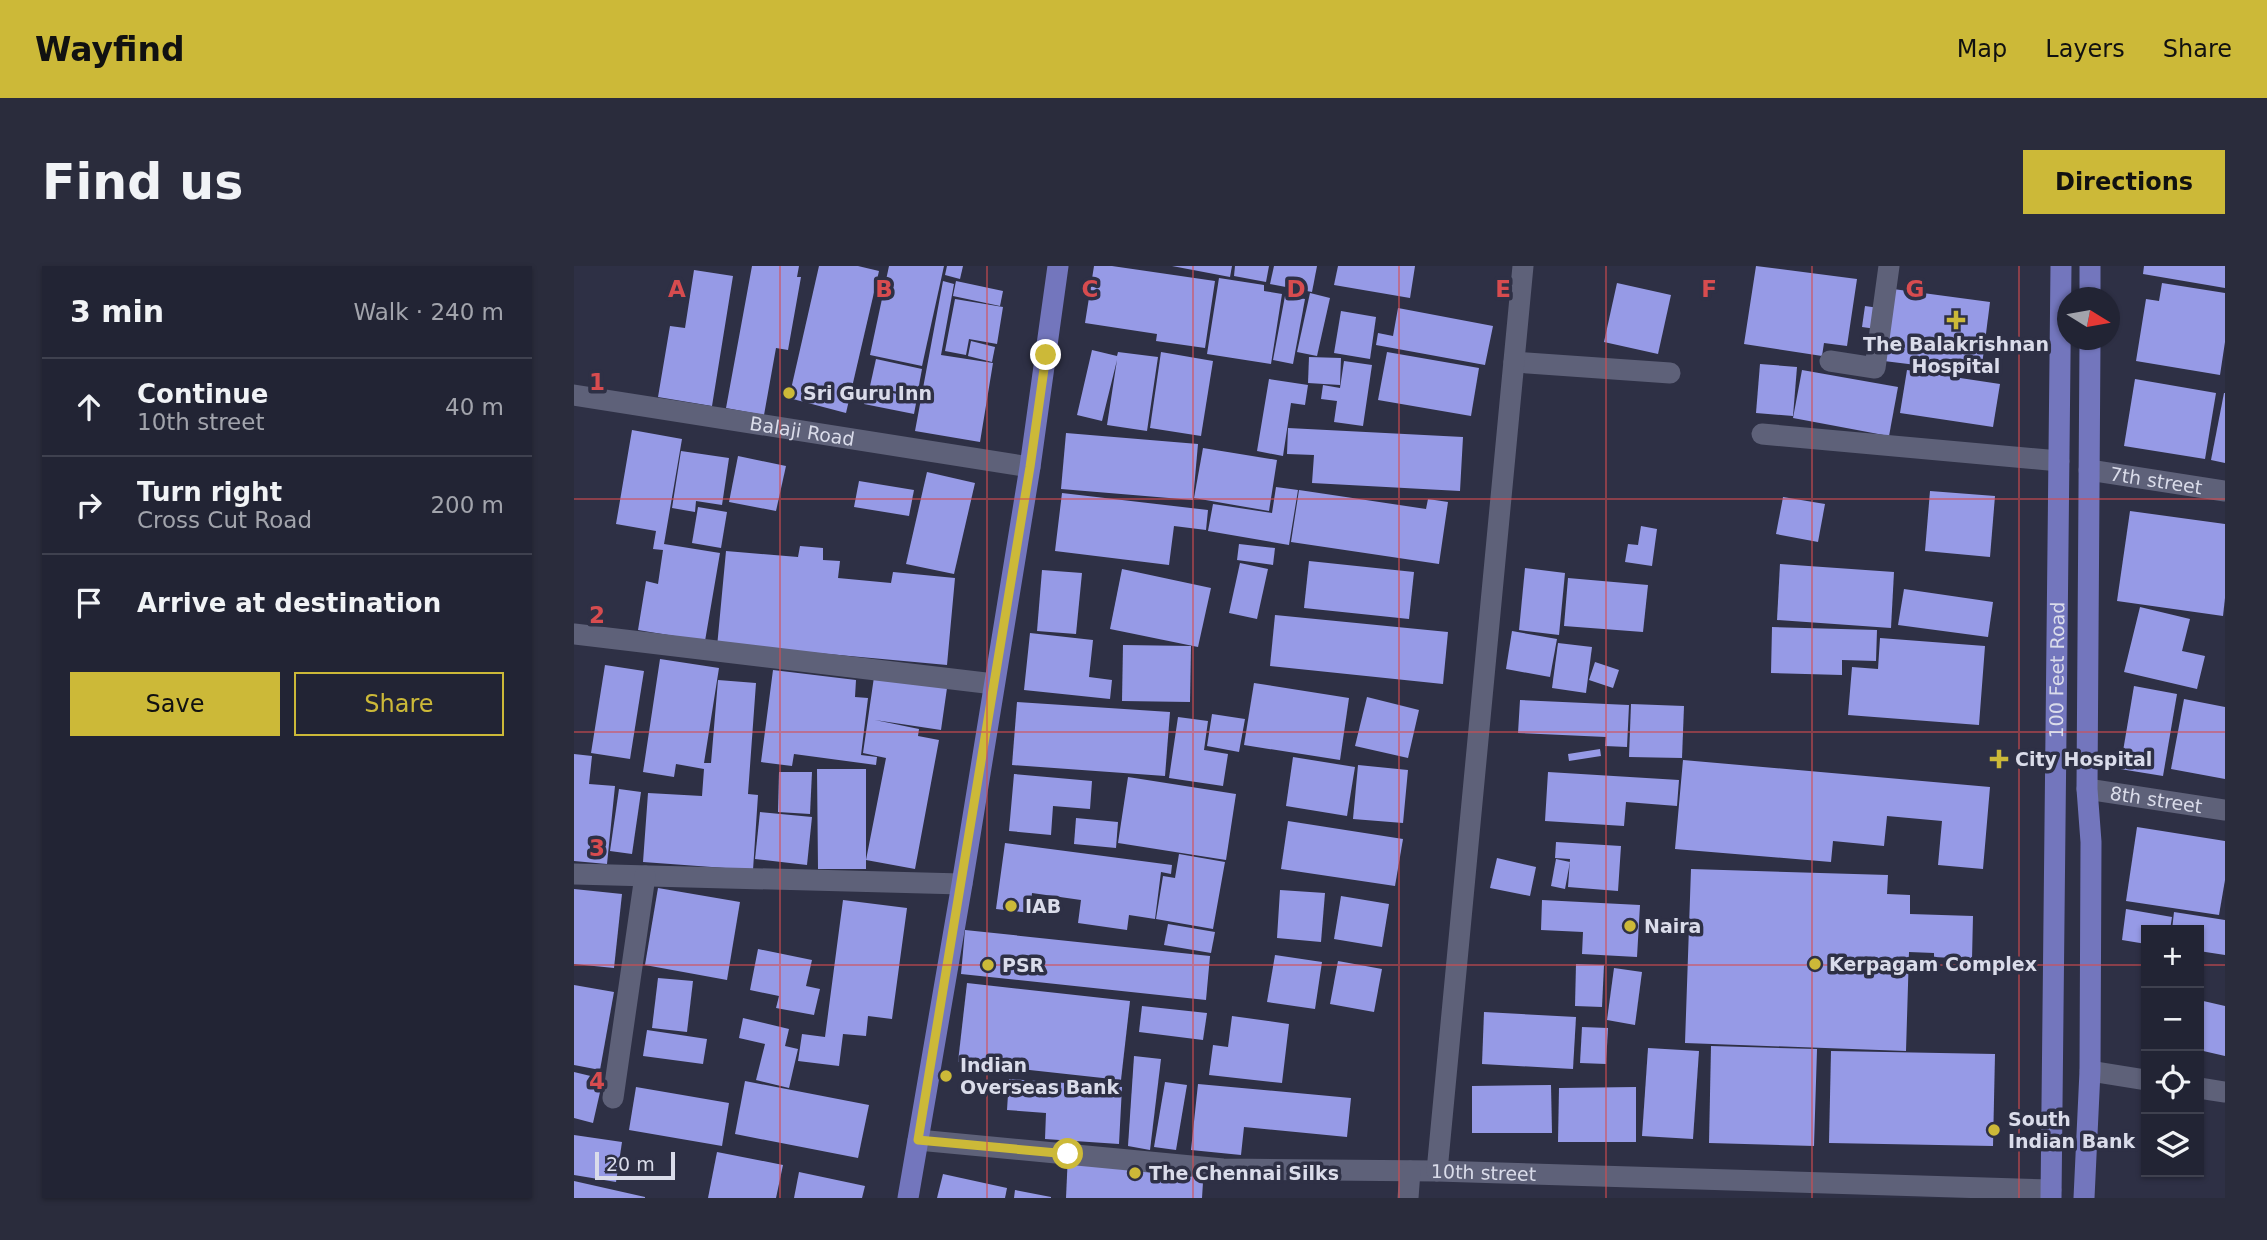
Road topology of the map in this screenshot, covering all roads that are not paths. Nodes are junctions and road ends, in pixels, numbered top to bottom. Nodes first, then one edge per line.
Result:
1 (1058, 266) edge
2 (1523, 266) edge
3 (1889, 266) edge
4 (2061, 266) edge
5 (2090, 266) edge
6 (2090, 287) edge
7 (2090, 350) edge
8 (1830, 361) dead end
9 (1514, 362) junction
10 (1671, 373) dead end
11 (574, 395) edge
12 (1762, 434) dead end
13 (2059, 461) junction
14 (1030, 467) junction
15 (2089, 470) junction
16 (2225, 491) edge
17 (574, 634) edge
18 (994, 684) junction
19 (2087, 789) junction
20 (2225, 810) edge
21 (574, 874) edge
22 (645, 876) junction
23 (962, 884) junction
24 (2090, 1071) junction
25 (2141, 1079) edge
26 (2204, 1089) edge
27 (2225, 1092) edge
28 (613, 1098) dead end
29 (918, 1140) junction
30 (1410, 1171) junction
31 (1437, 1171) junction
32 (2051, 1194) edge
33 (908, 1198) edge
34 (1408, 1198) edge
35 (2084, 1198) edge

1 - 14 main road
2 - 9 street
3 - 8 street
4 - 13 main road, 100 Feet Road
5 - 6 main road
7 - 15 main road, 100 Feet Road
9 - 10 street
9 - 31 street
11 - 14 street, Balaji Road
12 - 13 street
13 - 32 main road, 100 Feet Road
14 - 18 main road
15 - 16 street, 7th street
15 - 19 main road, 100 Feet Road
17 - 18 street
18 - 23 main road
19 - 20 street, 8th street
19 - 24 main road, 100 Feet Road
21 - 22 street
22 - 23 street
22 - 28 street
23 - 29 main road
24 - 25 street
24 - 35 main road, 100 Feet Road
26 - 27 street
29 - 30 street, 10th street
29 - 33 main road
30 - 31 street, 10th street
30 - 34 street
31 - 32 street, 10th street

